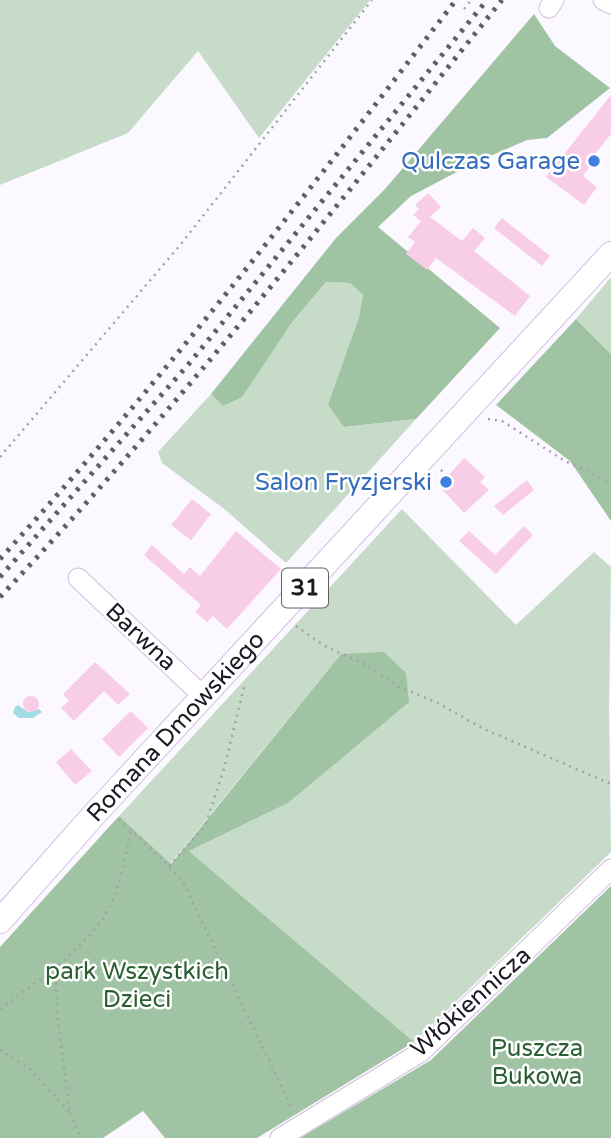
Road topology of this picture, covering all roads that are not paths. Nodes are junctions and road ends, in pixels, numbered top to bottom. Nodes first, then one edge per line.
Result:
1 (603, 0) edge
2 (611, 4) edge
3 (611, 254) edge
4 (78, 578) dead end
5 (204, 697) junction
6 (611, 869) edge
7 (0, 921) edge
8 (280, 1138) edge

1 - 2 street
3 - 5 main road, Romana Dmowskiego / 31
4 - 5 street, Barwna
5 - 7 main road, Romana Dmowskiego / 31
6 - 8 street, Włókiennicza

